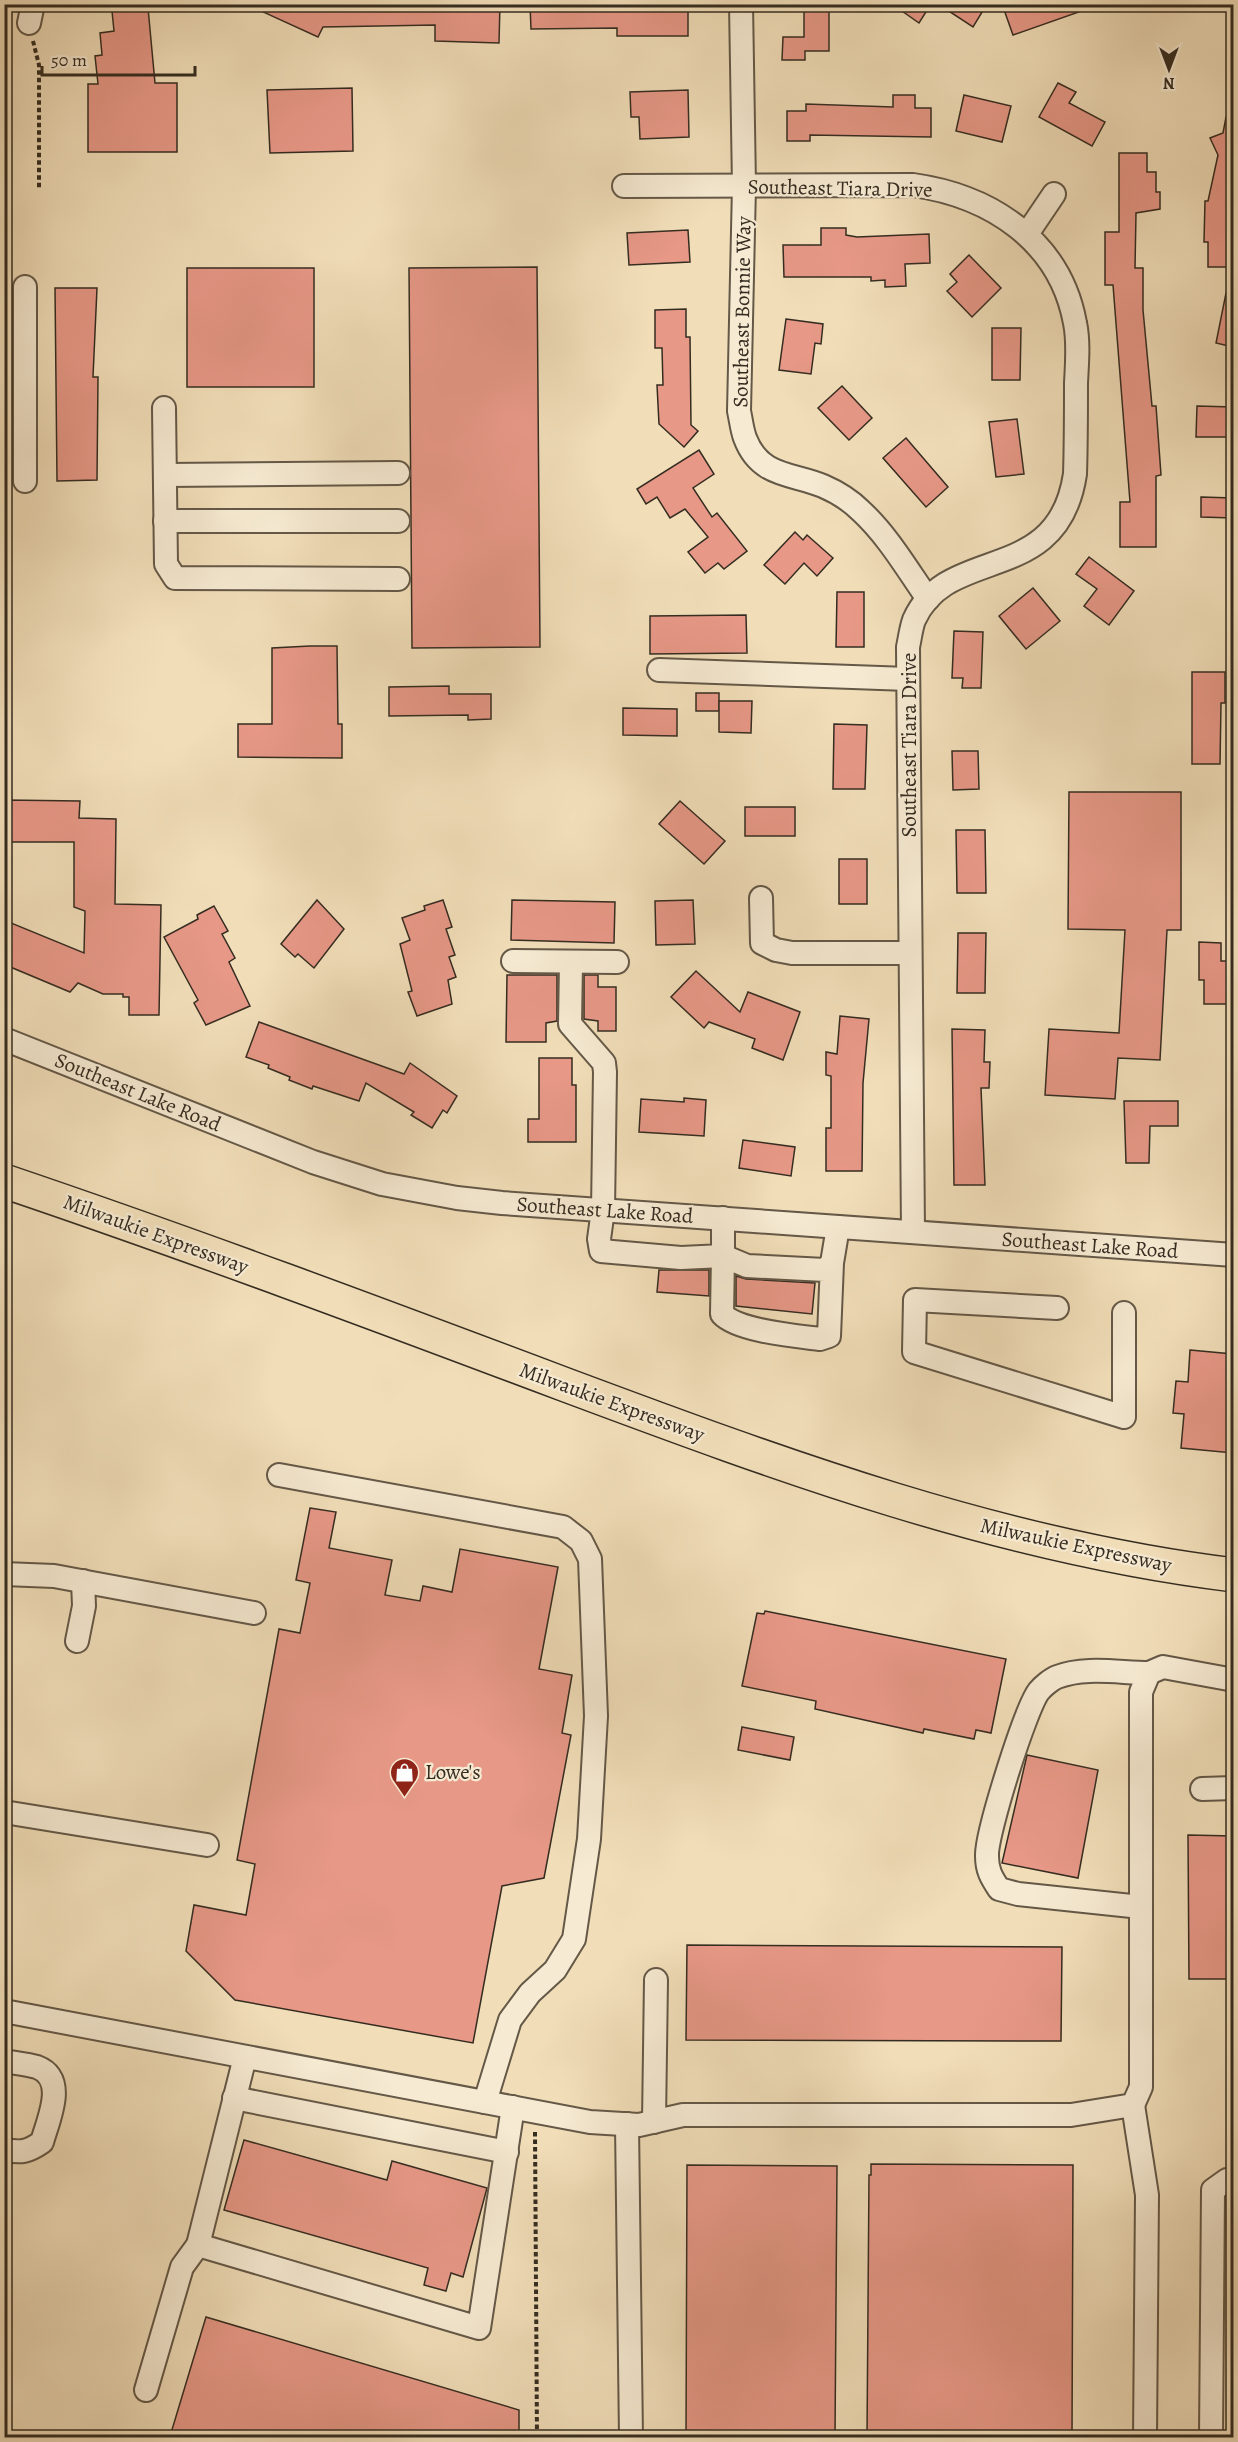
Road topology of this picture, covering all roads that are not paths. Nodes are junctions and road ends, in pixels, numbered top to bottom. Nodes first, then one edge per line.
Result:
1 (741, 4) edge
2 (624, 186) dead end
3 (744, 186) junction
4 (1054, 194) dead end
5 (1027, 234) junction
6 (25, 287) dead end
7 (15, 368) edge
8 (164, 408) dead end
9 (398, 473) dead end
10 (165, 475) junction
11 (25, 481) dead end
12 (165, 521) junction
13 (398, 521) dead end
14 (398, 579) dead end
15 (928, 599) junction
16 (659, 670) dead end
17 (908, 679) junction
18 (761, 898) dead end
19 (910, 952) junction
20 (513, 961) dead end
21 (571, 962) junction
22 (617, 962) dead end
23 (4, 1039) edge
24 (4, 1181) edge
25 (603, 1210) junction
26 (723, 1218) junction
27 (838, 1227) junction
28 (914, 1232) junction
29 (1233, 1255) edge
30 (723, 1256) junction
31 (828, 1266) junction
32 (1057, 1308) dead end
33 (1124, 1312) dead end
34 (279, 1475) dead end
35 (4, 1574) edge
36 (1233, 1575) edge
37 (83, 1581) junction
38 (254, 1613) dead end
39 (77, 1641) dead end
40 (1156, 1670) junction
41 (1233, 1680) edge
42 (1233, 1788) edge
43 (1202, 1789) dead end
44 (4, 1812) edge
45 (207, 1845) dead end
46 (1141, 1907) junction
47 (656, 1980) dead end
48 (4, 2012) edge
49 (245, 2057) junction
50 (4, 2061) edge
51 (234, 2098) junction
52 (485, 2102) junction
53 (1133, 2105) junction
54 (524, 2109) junction
55 (654, 2122) junction
56 (627, 2124) junction
57 (4, 2149) edge
58 (507, 2152) junction
59 (1233, 2181) edge
60 (198, 2245) junction
61 (146, 2390) dead end
62 (632, 2438) edge
63 (1145, 2438) edge
64 (1212, 2438) edge

1 - 3 street, Southeast Bonnie Way
2 - 3 street, Southeast Tiara Drive
3 - 5 street, Southeast Tiara Drive
3 - 15 street, Southeast Bonnie Way
4 - 5 street
5 - 15 street, Southeast Tiara Drive
6 - 7 street
7 - 11 street
8 - 10 street
9 - 10 street
10 - 12 street
12 - 13 street
12 - 14 street
15 - 17 street, Southeast Tiara Drive
16 - 17 street
17 - 19 street, Southeast Tiara Drive
18 - 19 street
19 - 28 street, Southeast Tiara Drive
20 - 21 street
21 - 22 street
21 - 25 street
23 - 25 street, Southeast Lake Road
24 - 36 highway, Milwaukie Expressway
25 - 26 street, Southeast Lake Road
25 - 30 street
26 - 27 street, Southeast Lake Road
26 - 30 street
27 - 28 street, Southeast Lake Road
27 - 31 street
28 - 29 street, Southeast Lake Road
30 - 31 street
30 - 31 street
32 - 33 street
34 - 52 street
35 - 37 street
37 - 38 street
37 - 39 street
40 - 41 street
40 - 46 street
40 - 46 street
42 - 43 street
44 - 45 street
46 - 53 street
47 - 55 street
48 - 49 street
49 - 51 street
49 - 52 street
50 - 57 street
51 - 58 street
51 - 60 street
52 - 54 street
53 - 55 street
53 - 63 street
54 - 56 street
54 - 58 street
55 - 56 street
56 - 62 street
58 - 60 street
59 - 64 street
60 - 61 street

